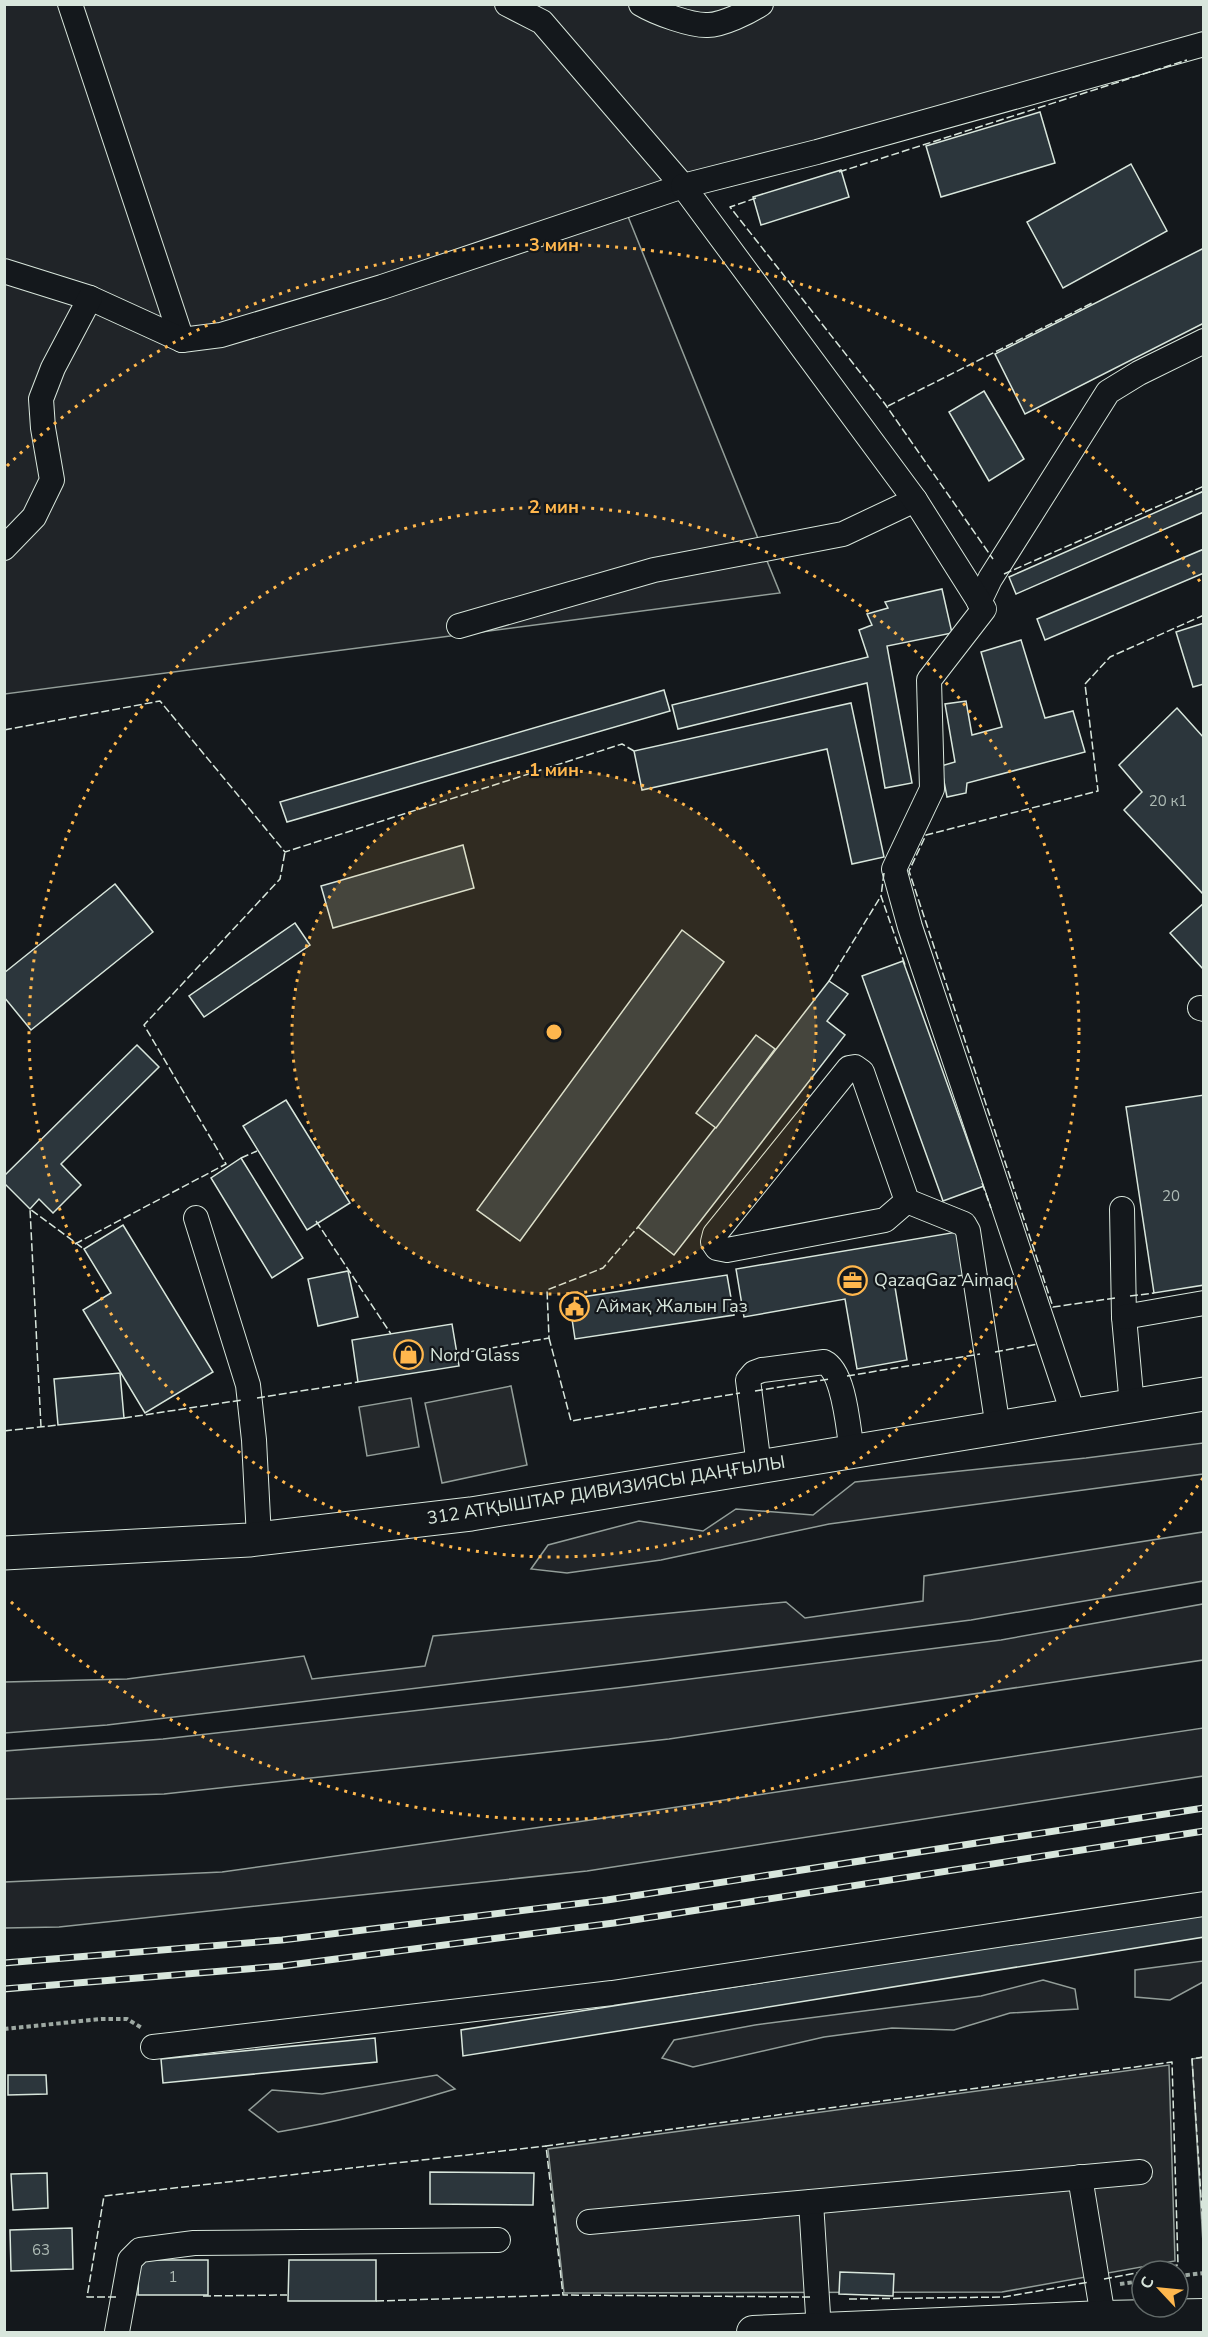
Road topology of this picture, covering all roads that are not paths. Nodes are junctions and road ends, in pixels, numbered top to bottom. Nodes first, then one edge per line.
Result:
1 (70, 4) edge
2 (507, 4) edge
3 (641, 4) edge
4 (761, 4) edge
5 (547, 13) edge
6 (1203, 44) edge
7 (683, 186) junction
8 (4, 271) edge
9 (90, 298) junction
10 (182, 340) junction
11 (1203, 341) edge
12 (915, 500) junction
13 (4, 548) edge
14 (980, 602) junction
15 (459, 626) dead end
16 (907, 1201) junction
17 (1122, 1209) dead end
18 (196, 1218) dead end
19 (1203, 1303) edge
20 (1124, 1317) junction
21 (1203, 1394) edge
22 (1132, 1406) junction
23 (1074, 1416) junction
24 (998, 1428) junction
25 (852, 1451) junction
26 (759, 1466) junction
27 (259, 1538) junction
28 (4, 1553) edge
29 (1203, 1904) edge
30 (153, 2047) road end
31 (1140, 2172) dead end
32 (1080, 2177) junction
33 (811, 2202) junction
34 (589, 2222) dead end
35 (498, 2240) dead end
36 (1103, 2317) junction
37 (1184, 2321) edge
38 (819, 2331) junction
39 (117, 2332) edge
40 (753, 2332) edge

1 - 10 lane
2 - 5 lane
3 - 4 lane
5 - 7 lane
6 - 7 lane
7 - 10 lane
7 - 12 lane
8 - 9 lane
9 - 10 lane
9 - 13 lane
11 - 14 lane
12 - 14 lane
12 - 15 lane
14 - 23 lane
16 - 16 lane
16 - 24 lane
17 - 20 lane
18 - 27 lane
19 - 20 lane
20 - 22 lane
21 - 22 highway, 312 АТҚЫШТАР ДИВИЗИЯСЫ ДАҢҒЫЛЫ
22 - 23 highway, 312 АТҚЫШТАР ДИВИЗИЯСЫ ДАҢҒЫЛЫ
23 - 24 highway, 312 АТҚЫШТАР ДИВИЗИЯСЫ ДАҢҒЫЛЫ
24 - 25 highway, 312 АТҚЫШТАР ДИВИЗИЯСЫ ДАҢҒЫЛЫ
25 - 26 highway, 312 АТҚЫШТАР ДИВИЗИЯСЫ ДАҢҒЫЛЫ
25 - 26 lane
26 - 27 highway, 312 АТҚЫШТАР ДИВИЗИЯСЫ ДАҢҒЫЛЫ
27 - 28 highway, 312 АТҚЫШТАР ДИВИЗИЯСЫ ДАҢҒЫЛЫ
29 - 30 lane
31 - 32 lane
32 - 33 lane
32 - 36 lane
33 - 34 lane
33 - 38 lane
35 - 39 lane
36 - 37 main road
36 - 38 main road
38 - 40 main road

